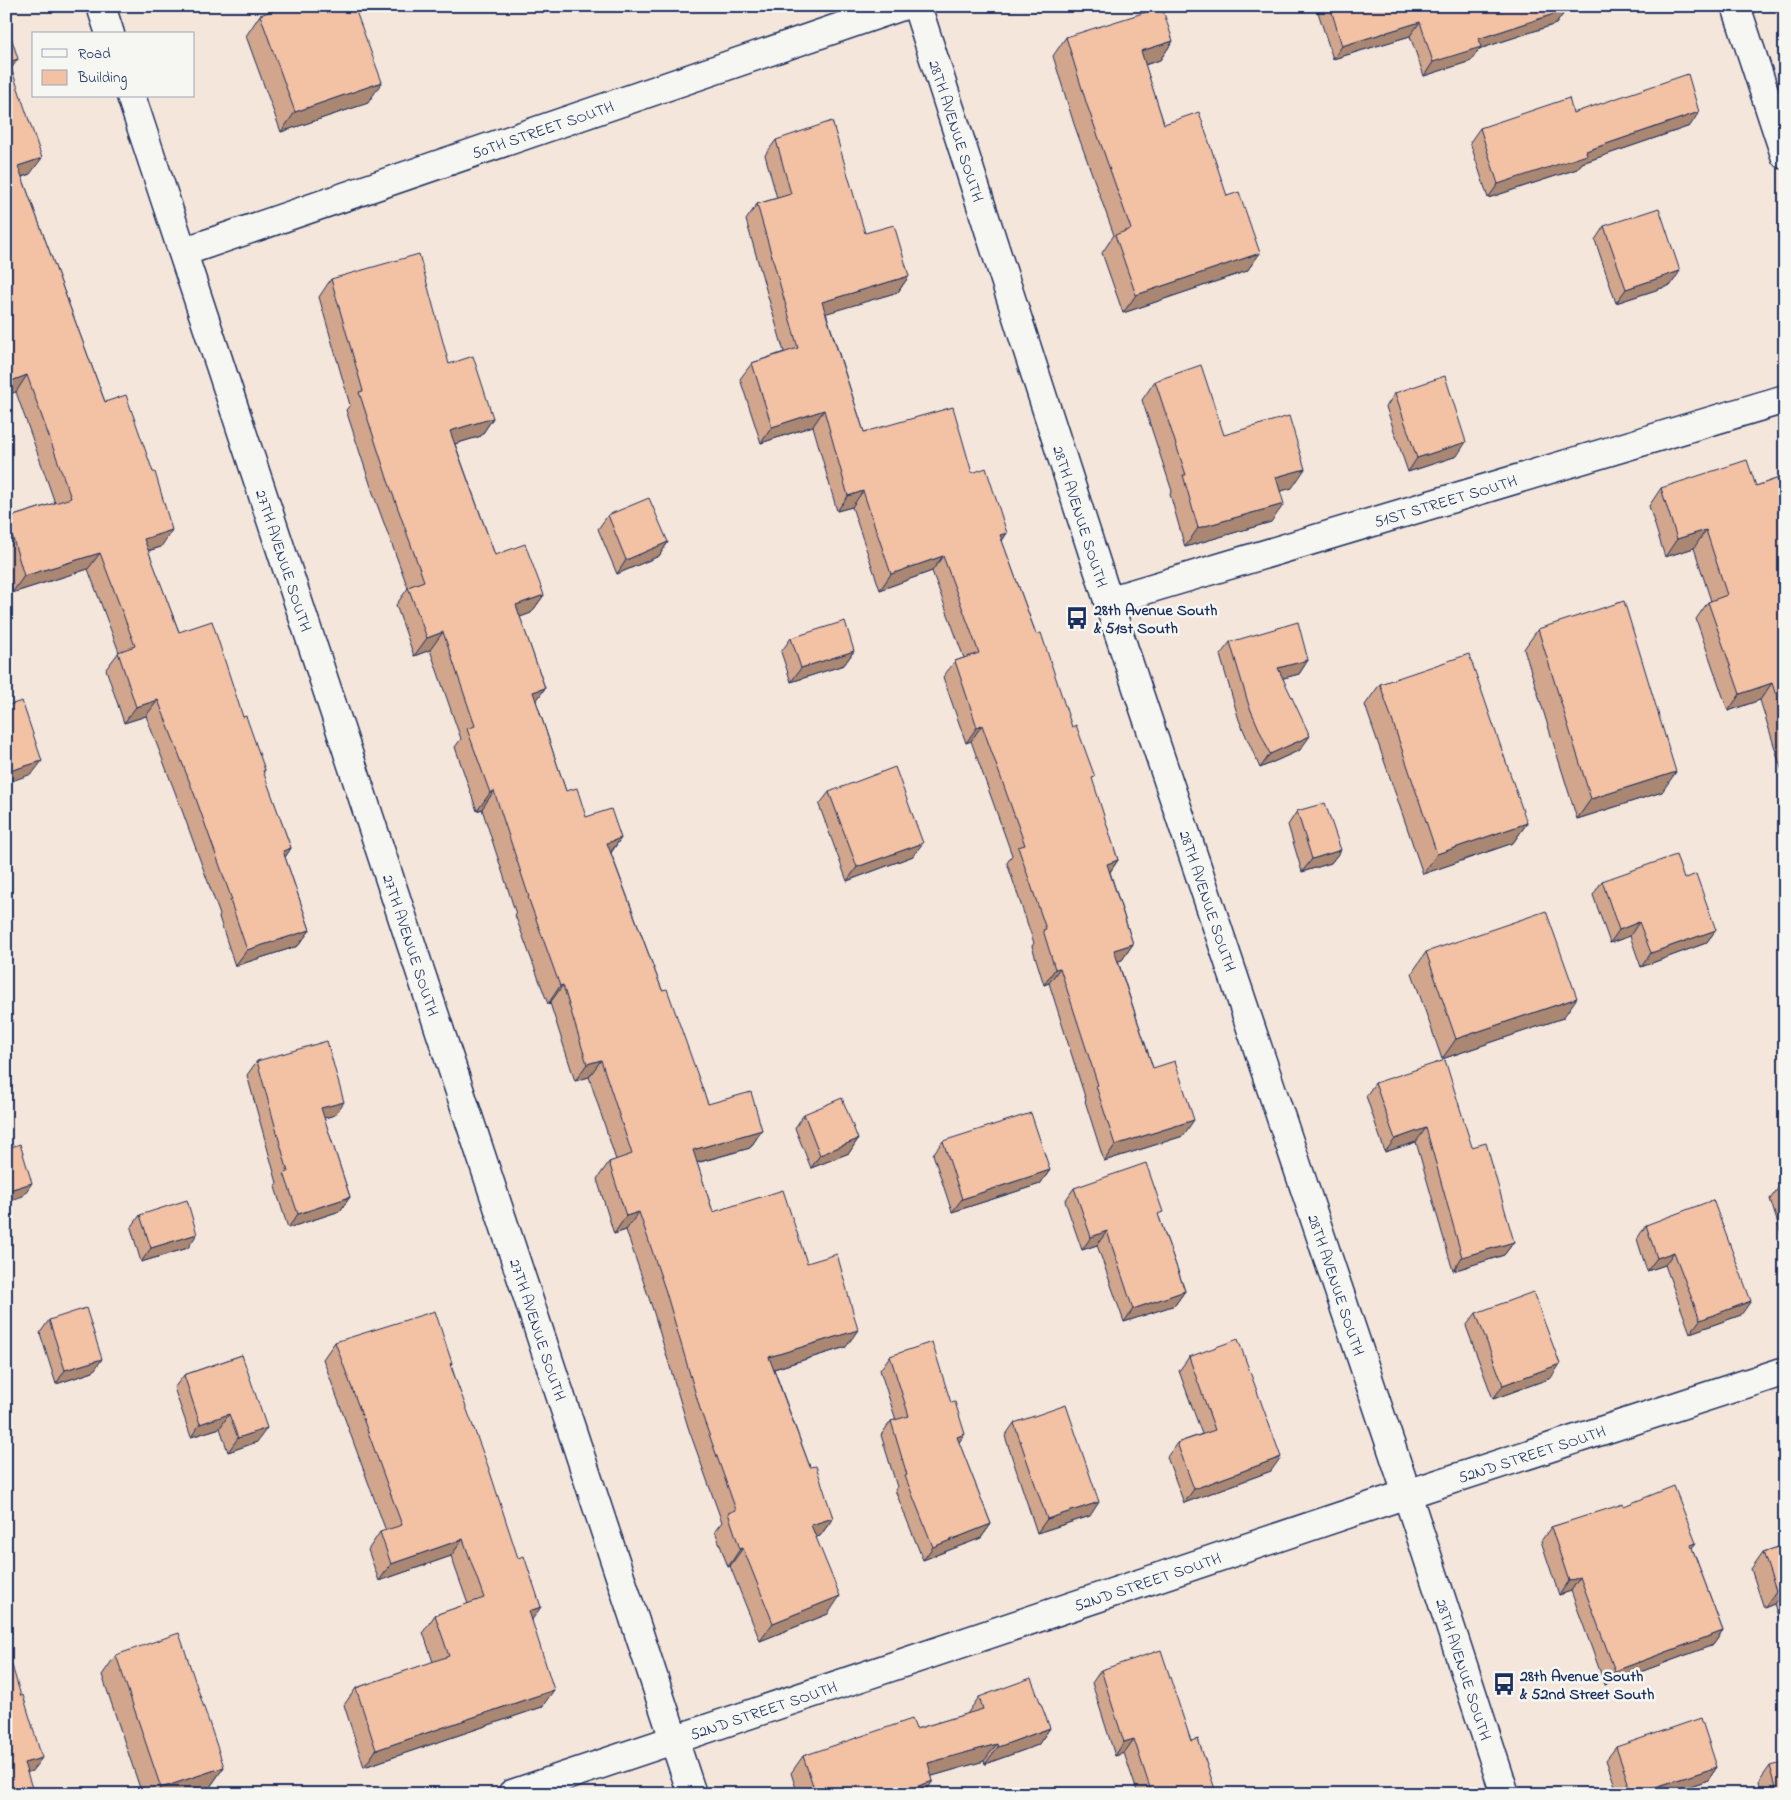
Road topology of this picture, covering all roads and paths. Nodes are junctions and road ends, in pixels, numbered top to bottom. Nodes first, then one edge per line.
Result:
1 (101, 6) edge
2 (902, 6) edge
3 (917, 6) edge
4 (1736, 6) edge
5 (109, 32) edge
6 (132, 98) edge
7 (1785, 155) edge
8 (183, 252) junction
9 (1785, 399) edge
10 (1108, 602) junction
11 (1785, 1371) edge
12 (1407, 1494) junction
13 (674, 1740) junction
14 (512, 1794) edge
15 (692, 1794) edge
16 (1505, 1794) edge

1 - 5 street
2 - 8 street, 50TH STREET SOUTH
3 - 10 street, 28TH AVENUE SOUTH
4 - 7 street
6 - 8 street, 27TH AVENUE SOUTH
8 - 13 street, 27TH AVENUE SOUTH
9 - 10 street, 51ST STREET SOUTH
10 - 12 street, 28TH AVENUE SOUTH
11 - 12 street, 52ND STREET SOUTH
12 - 13 street, 52ND STREET SOUTH
12 - 16 street, 28TH AVENUE SOUTH
13 - 14 street, 52ND STREET SOUTH
13 - 15 street, 27TH AVENUE SOUTH

